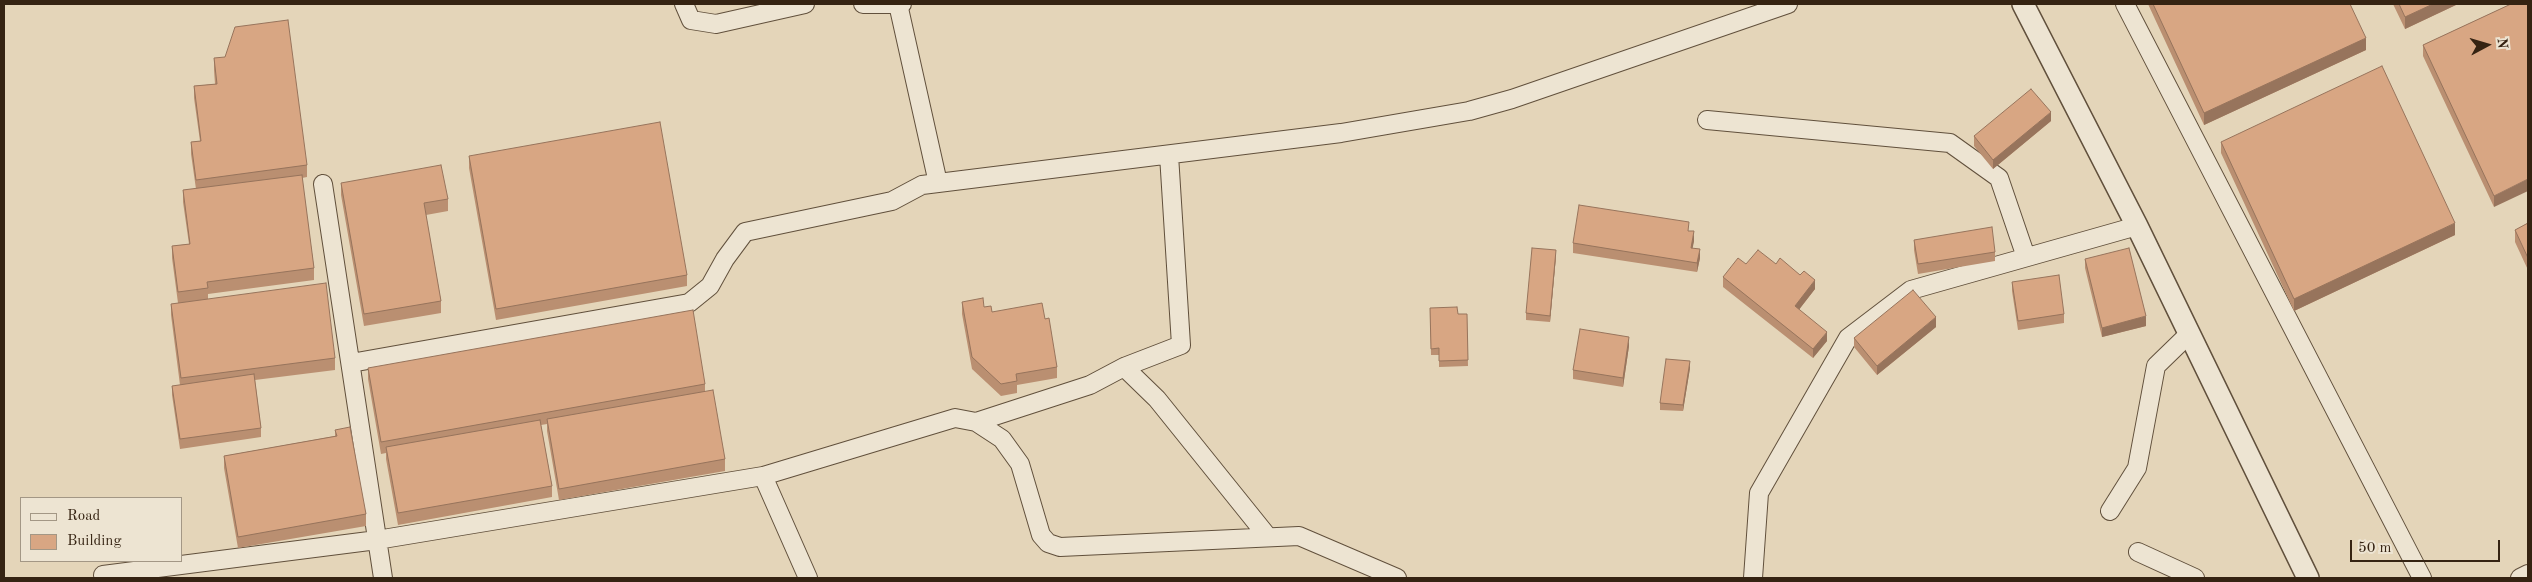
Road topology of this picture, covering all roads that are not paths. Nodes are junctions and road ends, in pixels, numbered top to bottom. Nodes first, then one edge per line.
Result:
1 (684, 4) edge
2 (806, 4) edge
3 (863, 4) edge
4 (900, 4) edge
5 (1788, 4) edge
6 (2023, 4) edge
7 (2125, 4) edge
8 (1707, 120) dead end
9 (1168, 155) junction
10 (938, 183) junction
11 (323, 184) dead end
12 (2137, 226) junction
13 (2026, 258) junction
14 (2189, 334) junction
15 (351, 363) junction
16 (1124, 367) junction
17 (976, 422) junction
18 (763, 476) junction
19 (2110, 511) dead end
20 (1268, 537) junction
21 (377, 540) junction
22 (2138, 552) dead end
23 (103, 575) dead end
24 (384, 578) edge
25 (808, 578) edge
26 (1397, 578) edge
27 (1754, 578) edge
28 (2195, 578) edge
29 (2308, 578) edge
30 (2422, 578) edge

1 - 2 street
3 - 4 street
4 - 10 street
5 - 9 street
6 - 12 street
7 - 30 street
8 - 13 street
9 - 10 street
9 - 16 street
10 - 15 street
11 - 15 street
12 - 13 street
12 - 14 street
13 - 27 street
14 - 19 street
14 - 29 street
15 - 21 street
16 - 17 street
16 - 20 street
17 - 18 street
17 - 20 street
18 - 21 street
18 - 25 street
20 - 26 street
21 - 23 street
21 - 24 street
22 - 28 street

